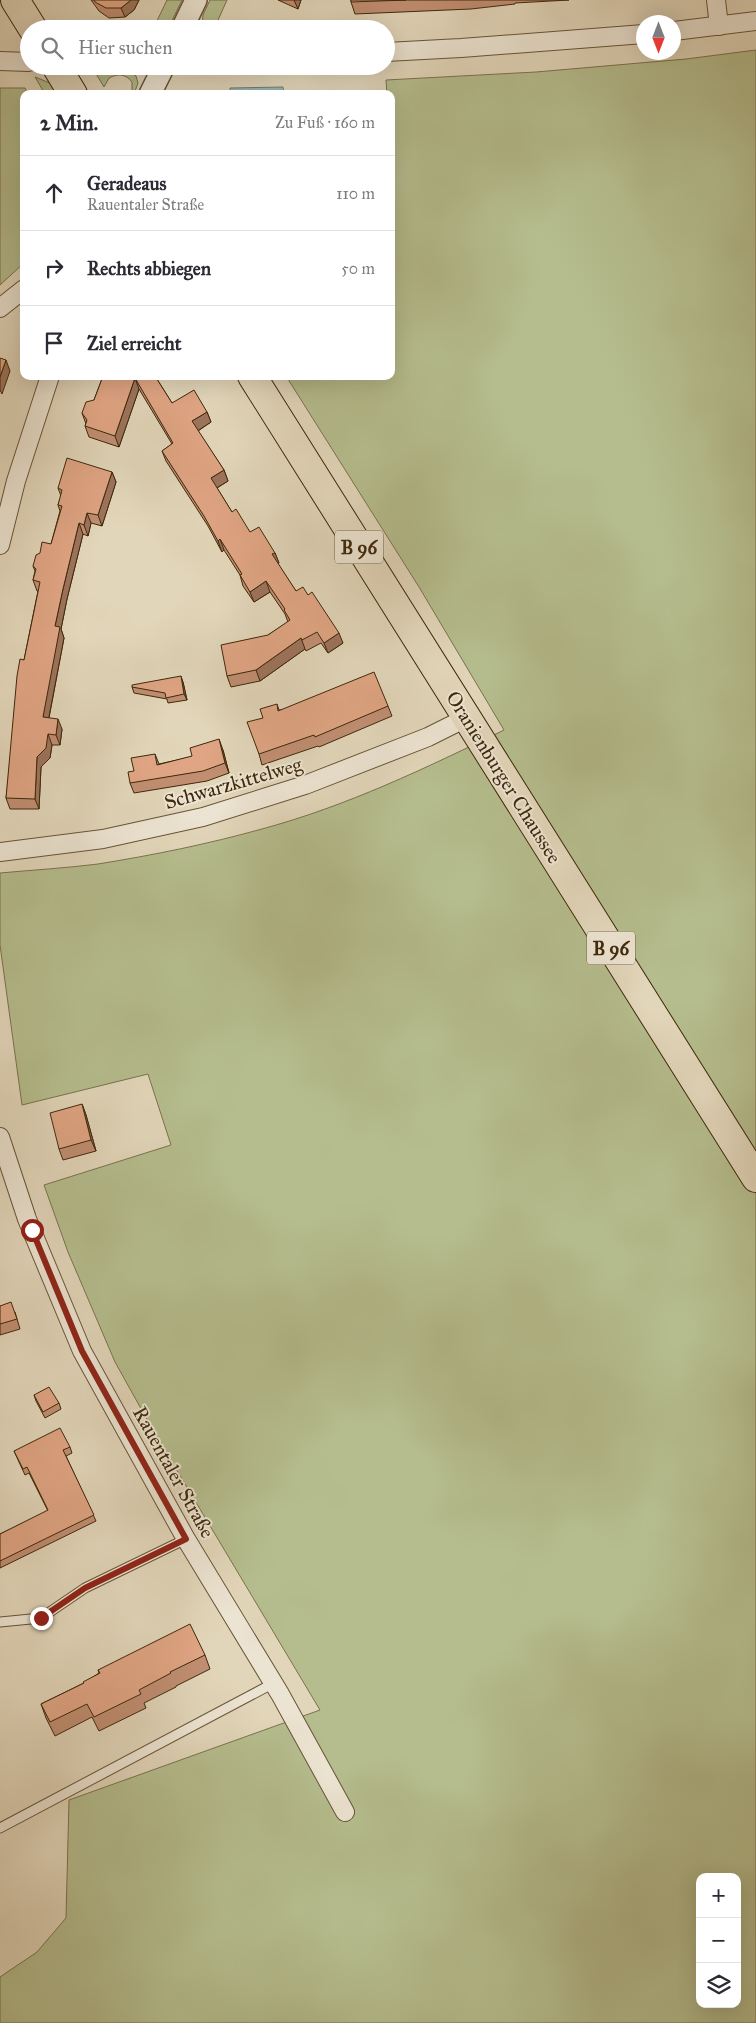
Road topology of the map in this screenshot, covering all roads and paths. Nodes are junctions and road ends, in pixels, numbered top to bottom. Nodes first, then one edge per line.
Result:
1 (15, 0) edge
2 (196, 0) edge
3 (716, 0) edge
4 (27, 20) edge
5 (186, 20) edge
6 (756, 21) edge
7 (719, 26) junction
8 (681, 30) edge
9 (636, 35) edge
10 (395, 51) edge
11 (0, 62) edge
12 (20, 62) edge
13 (61, 75) edge
14 (160, 75) edge
15 (71, 90) edge
16 (152, 90) edge
17 (20, 292) edge
18 (0, 308) edge
19 (49, 380) edge
20 (255, 380) edge
21 (0, 544) edge
22 (466, 718) junction
23 (0, 852) edge
24 (0, 1137) edge
25 (756, 1178) edge
26 (186, 1539) junction
27 (0, 1622) edge
28 (274, 1683) junction
29 (345, 1812) dead end
30 (0, 1828) edge

1 - 4 main road
2 - 5 street
3 - 7 street
6 - 7 street
7 - 8 street
9 - 10 street
11 - 12 street
13 - 15 main road
14 - 16 street
17 - 18 street
19 - 21 street
20 - 22 main road, Oranienburger Chaussee / B 96
22 - 23 street, Schwarzkittelweg
22 - 25 main road, Oranienburger Chaussee / B 96
24 - 26 street, Rauentaler Straße
26 - 27 lane
26 - 28 street, Rauentaler Straße
28 - 29 street, Rauentaler Straße
28 - 30 lane

